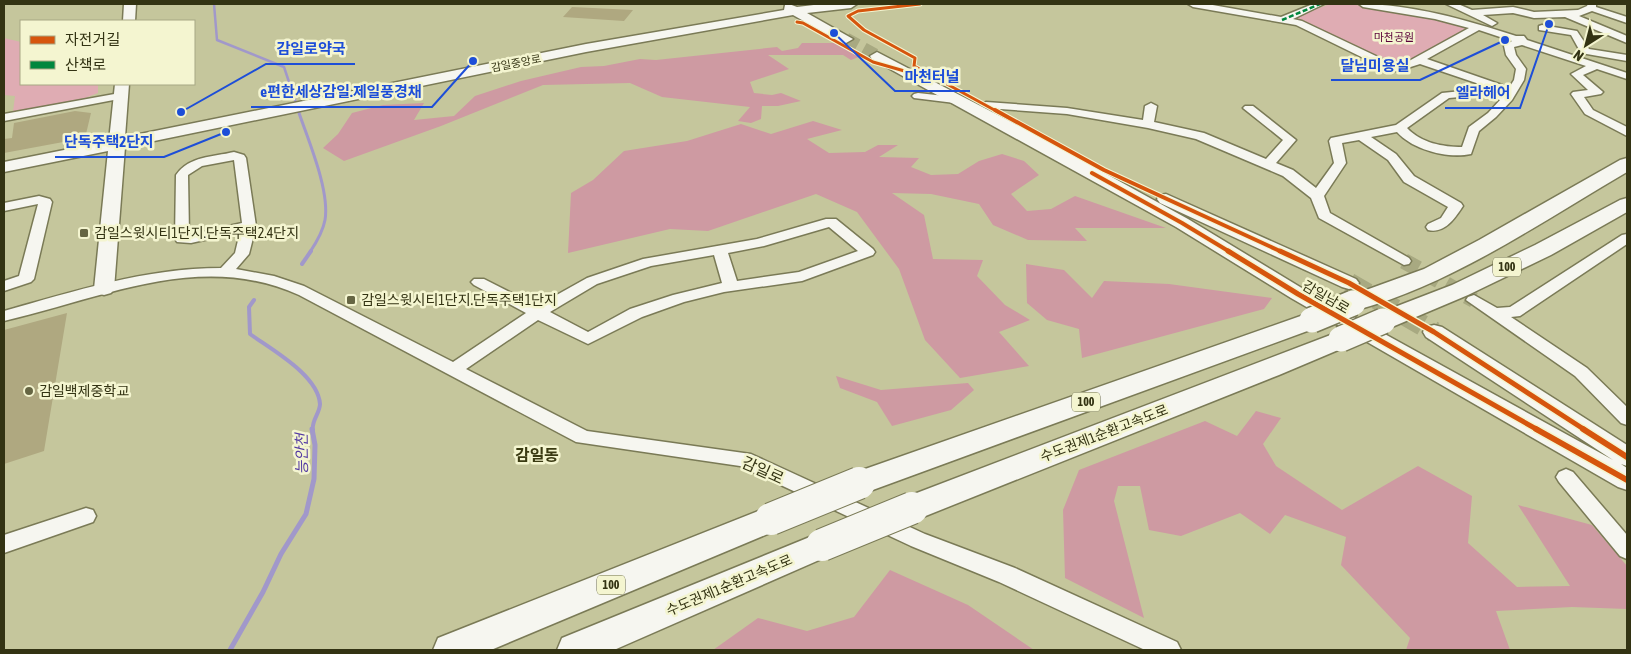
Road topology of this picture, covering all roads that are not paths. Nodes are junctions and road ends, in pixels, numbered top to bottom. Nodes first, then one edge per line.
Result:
1 (130, 4) edge
2 (769, 4) edge
3 (851, 4) edge
4 (866, 4) edge
5 (1193, 4) edge
6 (1250, 4) edge
7 (1320, 4) edge
8 (1363, 4) edge
9 (1451, 4) edge
10 (1488, 4) edge
11 (1543, 4) edge
12 (1384, 5) edge
13 (1591, 6) edge
14 (796, 7) edge
15 (1504, 10) junction
16 (1234, 11) junction
17 (1470, 13) junction
18 (1567, 14) junction
19 (1534, 15) junction
20 (749, 19) junction
21 (129, 20) edge
22 (1282, 20) junction
23 (1627, 20) edge
24 (1478, 27) junction
25 (1542, 28) junction
26 (1612, 33) junction
27 (846, 34) junction
28 (860, 37) tunnel mouth
29 (1521, 39) junction
30 (1627, 40) edge
31 (1627, 58) edge
32 (1419, 60) junction
33 (1596, 66) junction
34 (1627, 76) edge
35 (121, 90) edge
36 (1510, 94) junction
37 (918, 96) dead end
38 (963, 101) junction
39 (986, 105) junction
40 (1151, 106) dead end
41 (1249, 108) dead end
42 (4, 118) edge
43 (1148, 124) junction
44 (1400, 128) junction
45 (1627, 132) edge
46 (1360, 136) junction
47 (117, 143) junction
48 (1268, 164) junction
49 (1627, 164) edge
50 (4, 167) edge
51 (1627, 180) edge
52 (1318, 196) junction
53 (1627, 204) edge
54 (4, 207) edge
55 (248, 226) junction
56 (1433, 226) dead end
57 (1627, 238) edge
58 (1487, 245) junction
59 (719, 249) junction
60 (1404, 261) tunnel mouth
61 (225, 272) junction
62 (479, 282) dead end
63 (4, 286) edge
64 (731, 286) junction
65 (104, 289) junction
66 (1351, 293) junction
67 (1474, 300) tunnel mouth
68 (537, 313) junction
69 (1497, 314) junction
70 (4, 316) edge
71 (1434, 332) tunnel mouth
72 (453, 370) junction
73 (1627, 418) edge
74 (1627, 460) edge
75 (1598, 464) junction
76 (1566, 478) dead end
77 (1627, 480) edge
78 (86, 516) dead end
79 (4, 544) edge
80 (1627, 550) edge
81 (450, 650) edge
82 (575, 650) edge
83 (1169, 650) edge

1 - 21 main road
2 - 20 main road
3 - 14 main road, 감일중앙로
4 - 27 main road
5 - 16 street
6 - 16 street
7 - 22 street
8 - 12 street
9 - 17 street
10 - 15 street
11 - 18 street
12 - 24 street
13 - 18 street
13 - 23 street
14 - 20 main road, 감일중앙로
14 - 27 main road
15 - 17 street
15 - 19 street
16 - 22 street
17 - 29 street
18 - 19 street
18 - 26 street
19 - 25 street
20 - 47 main road, 감일중앙로
22 - 32 street
24 - 29 street
24 - 32 street
25 - 29 street
25 - 31 street
26 - 30 street
26 - 31 street
27 - 28 main road
29 - 33 street
29 - 36 street
32 - 36 street
33 - 34 street
33 - 45 street
35 - 42 street
35 - 47 main road
36 - 44 street
36 - 44 street
37 - 38 street
38 - 39 main road, 감일남로
38 - 75 main road, 감일남로
39 - 43 street
39 - 66 main road, 감일남로
40 - 43 street
41 - 48 street
43 - 48 street
44 - 46 street
46 - 52 street
46 - 56 street
47 - 50 main road, 감일중앙로
47 - 65 main road
48 - 52 street
49 - 58 highway, 100
51 - 58 highway, 100
52 - 60 street
53 - 82 highway, 수도권제1순환고속도로 / 100, bridge
54 - 63 street
55 - 55 street
55 - 61 street
57 - 69 street
58 - 66 highway, 100
59 - 64 street
59 - 64 street
59 - 68 street
61 - 65 street, 감일로
61 - 72 street, 감일로
62 - 68 street
64 - 68 street
65 - 70 street, 감일로
66 - 81 highway, 100, bridge
67 - 69 street
68 - 72 street
69 - 73 street
71 - 74 main road
72 - 83 street, 감일로
74 - 75 main road
75 - 77 main road, 감일남로
76 - 80 street
78 - 79 street

